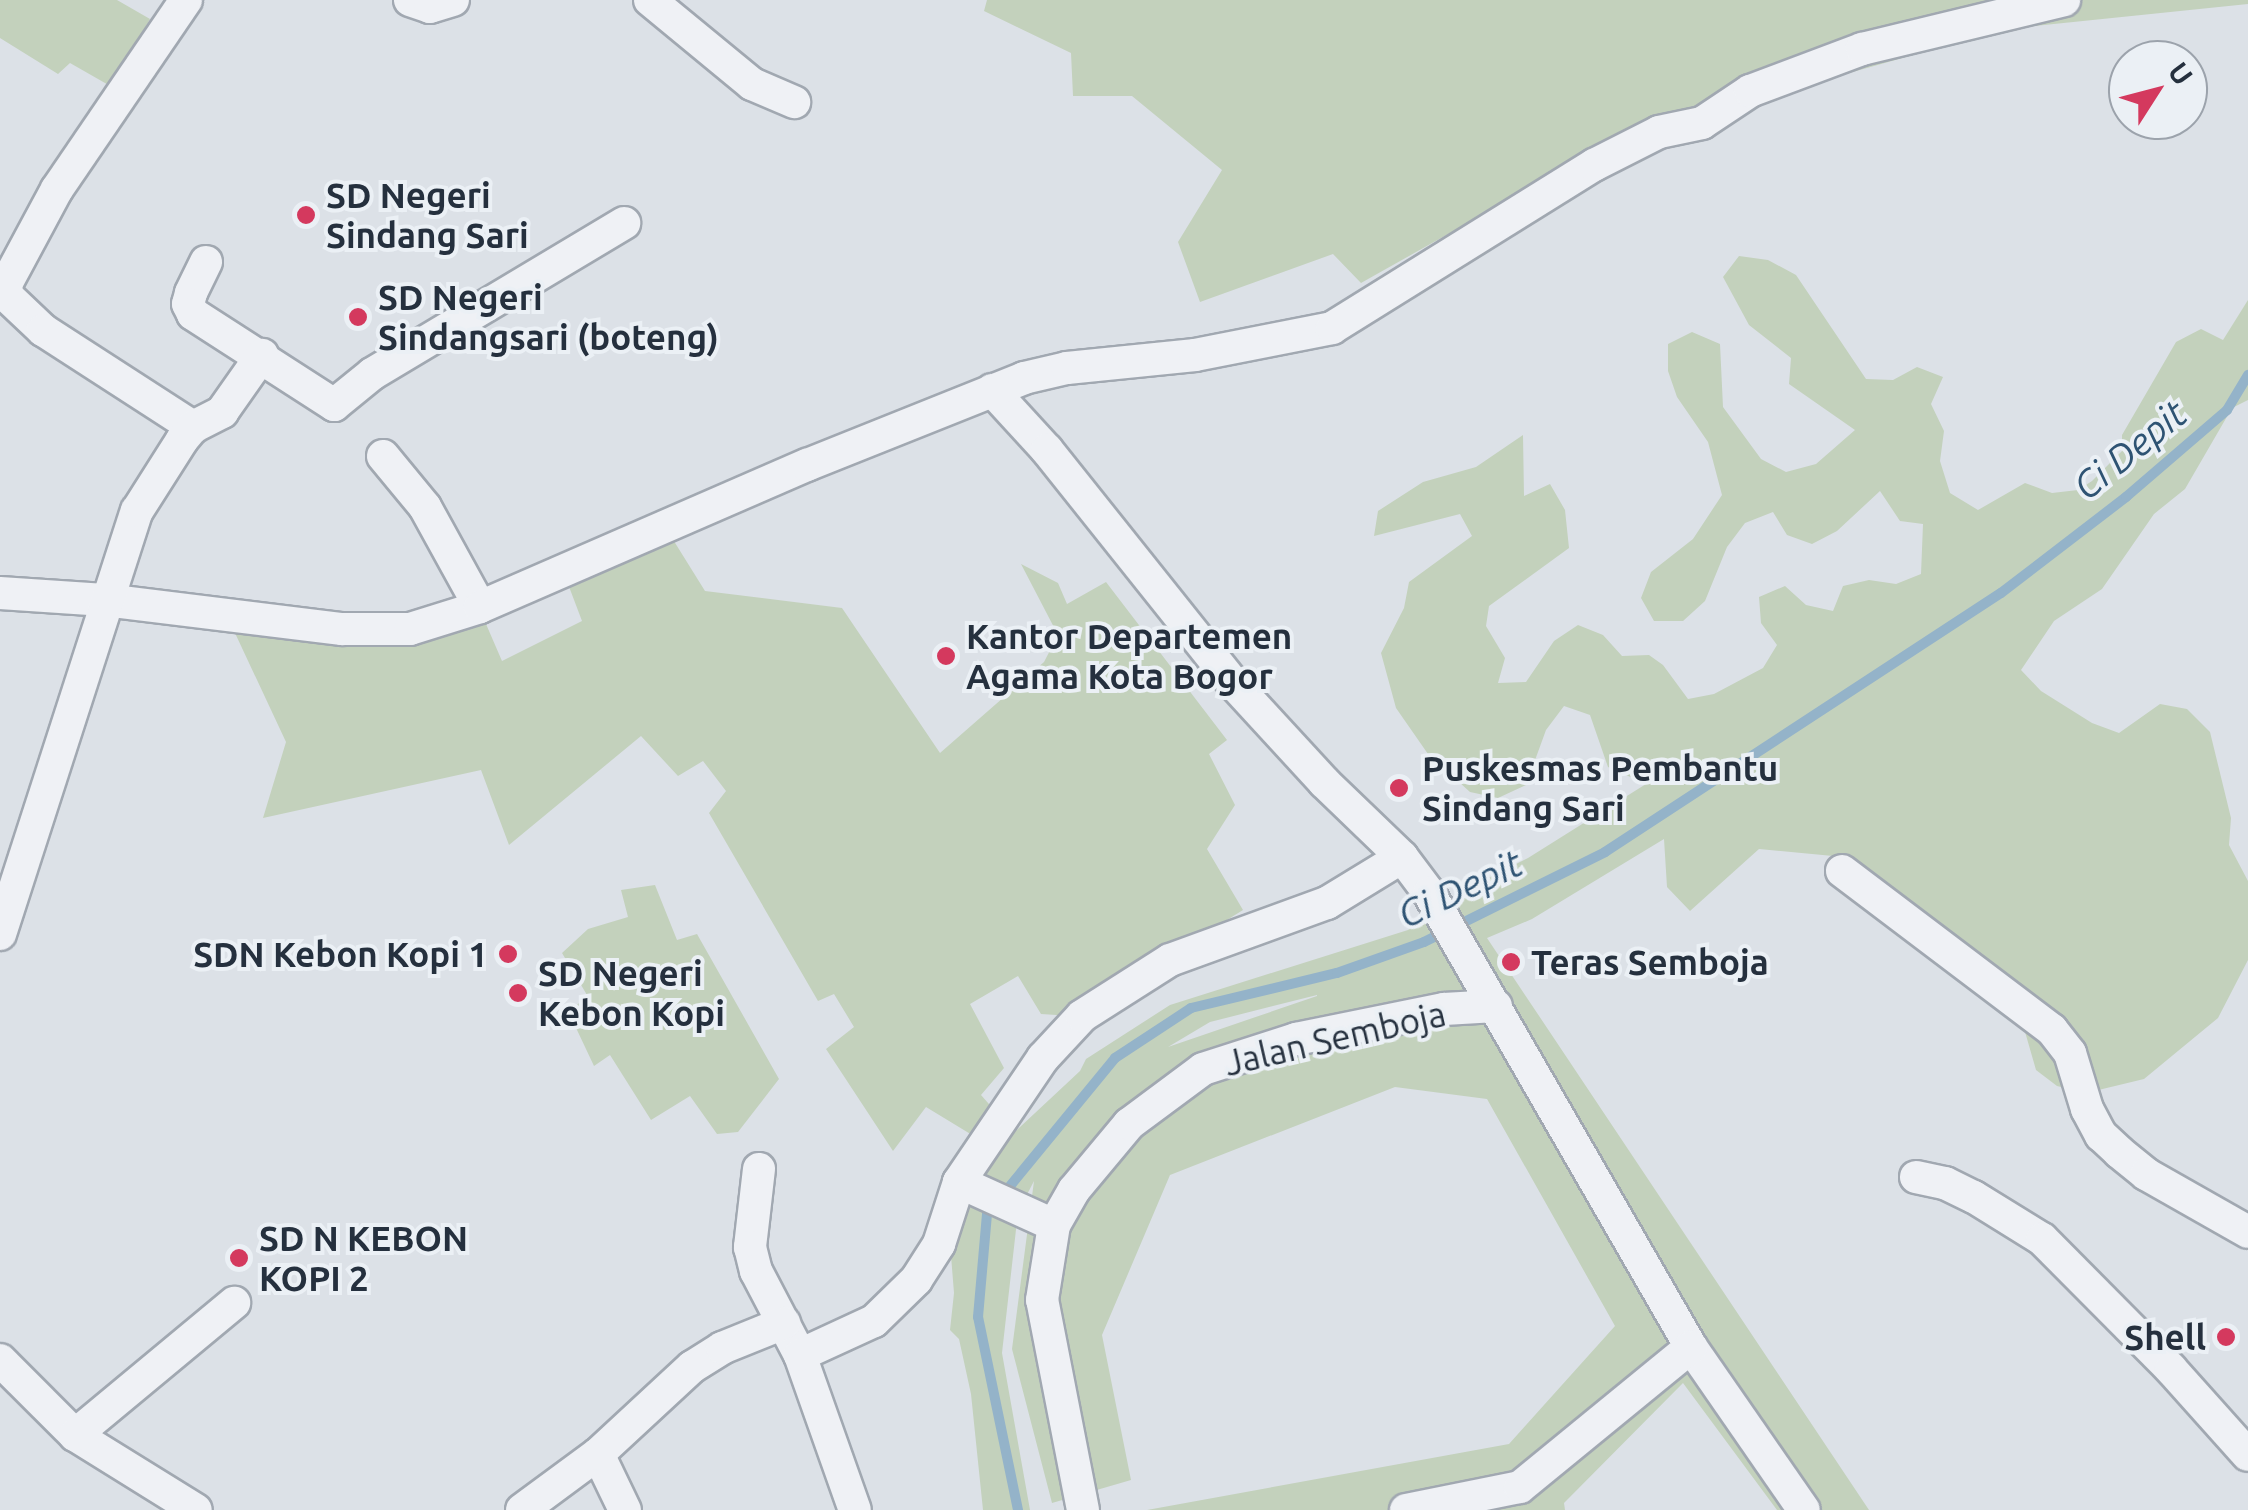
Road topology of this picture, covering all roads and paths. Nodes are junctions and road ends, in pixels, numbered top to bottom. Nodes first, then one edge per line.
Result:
1 (186, 0) edge
2 (410, 0) edge
3 (453, 0) edge
4 (650, 0) edge
5 (2064, 0) edge
6 (794, 102) dead end
7 (624, 224) dead end
8 (206, 262) dead end
9 (262, 356) junction
10 (992, 390) junction
11 (193, 427) junction
12 (383, 456) dead end
13 (0, 593) edge
14 (106, 600) junction
15 (480, 606) junction
16 (1402, 857) junction
17 (1842, 870) dead end
18 (0, 934) edge
19 (1496, 1006) junction
20 (759, 1168) dead end
21 (1916, 1177) dead end
22 (969, 1188) junction
23 (1054, 1225) junction
24 (2248, 1232) edge
25 (234, 1303) dead end
26 (784, 1322) junction
27 (1691, 1347) junction
28 (800, 1354) junction
29 (0, 1360) edge
30 (75, 1435) junction
31 (598, 1454) junction
32 (2248, 1455) edge
33 (1522, 1499) edge
34 (196, 1510) edge
35 (522, 1510) edge
36 (626, 1510) edge
37 (855, 1510) edge
38 (1083, 1510) edge
39 (1406, 1510) edge
40 (1804, 1510) edge

1 - 11 street
2 - 3 street
4 - 6 street
5 - 10 street
7 - 9 street
8 - 9 street
9 - 11 street
10 - 15 street
10 - 16 street, Jalan Semboja
11 - 14 street
12 - 15 street
13 - 14 street
14 - 15 street
14 - 18 street
16 - 19 street, Jalan Semboja
16 - 22 street
17 - 24 street
19 - 23 street, Jalan Semboja
19 - 27 street, Jalan Semboja
20 - 26 street
21 - 32 street
22 - 23 street
22 - 28 street
23 - 38 street, Jalan Semboja
25 - 30 street
26 - 28 street
26 - 31 street
27 - 33 street
27 - 40 street, Jalan Semboja
28 - 37 street
29 - 30 street
30 - 34 street
31 - 35 street
31 - 36 street
33 - 39 street

